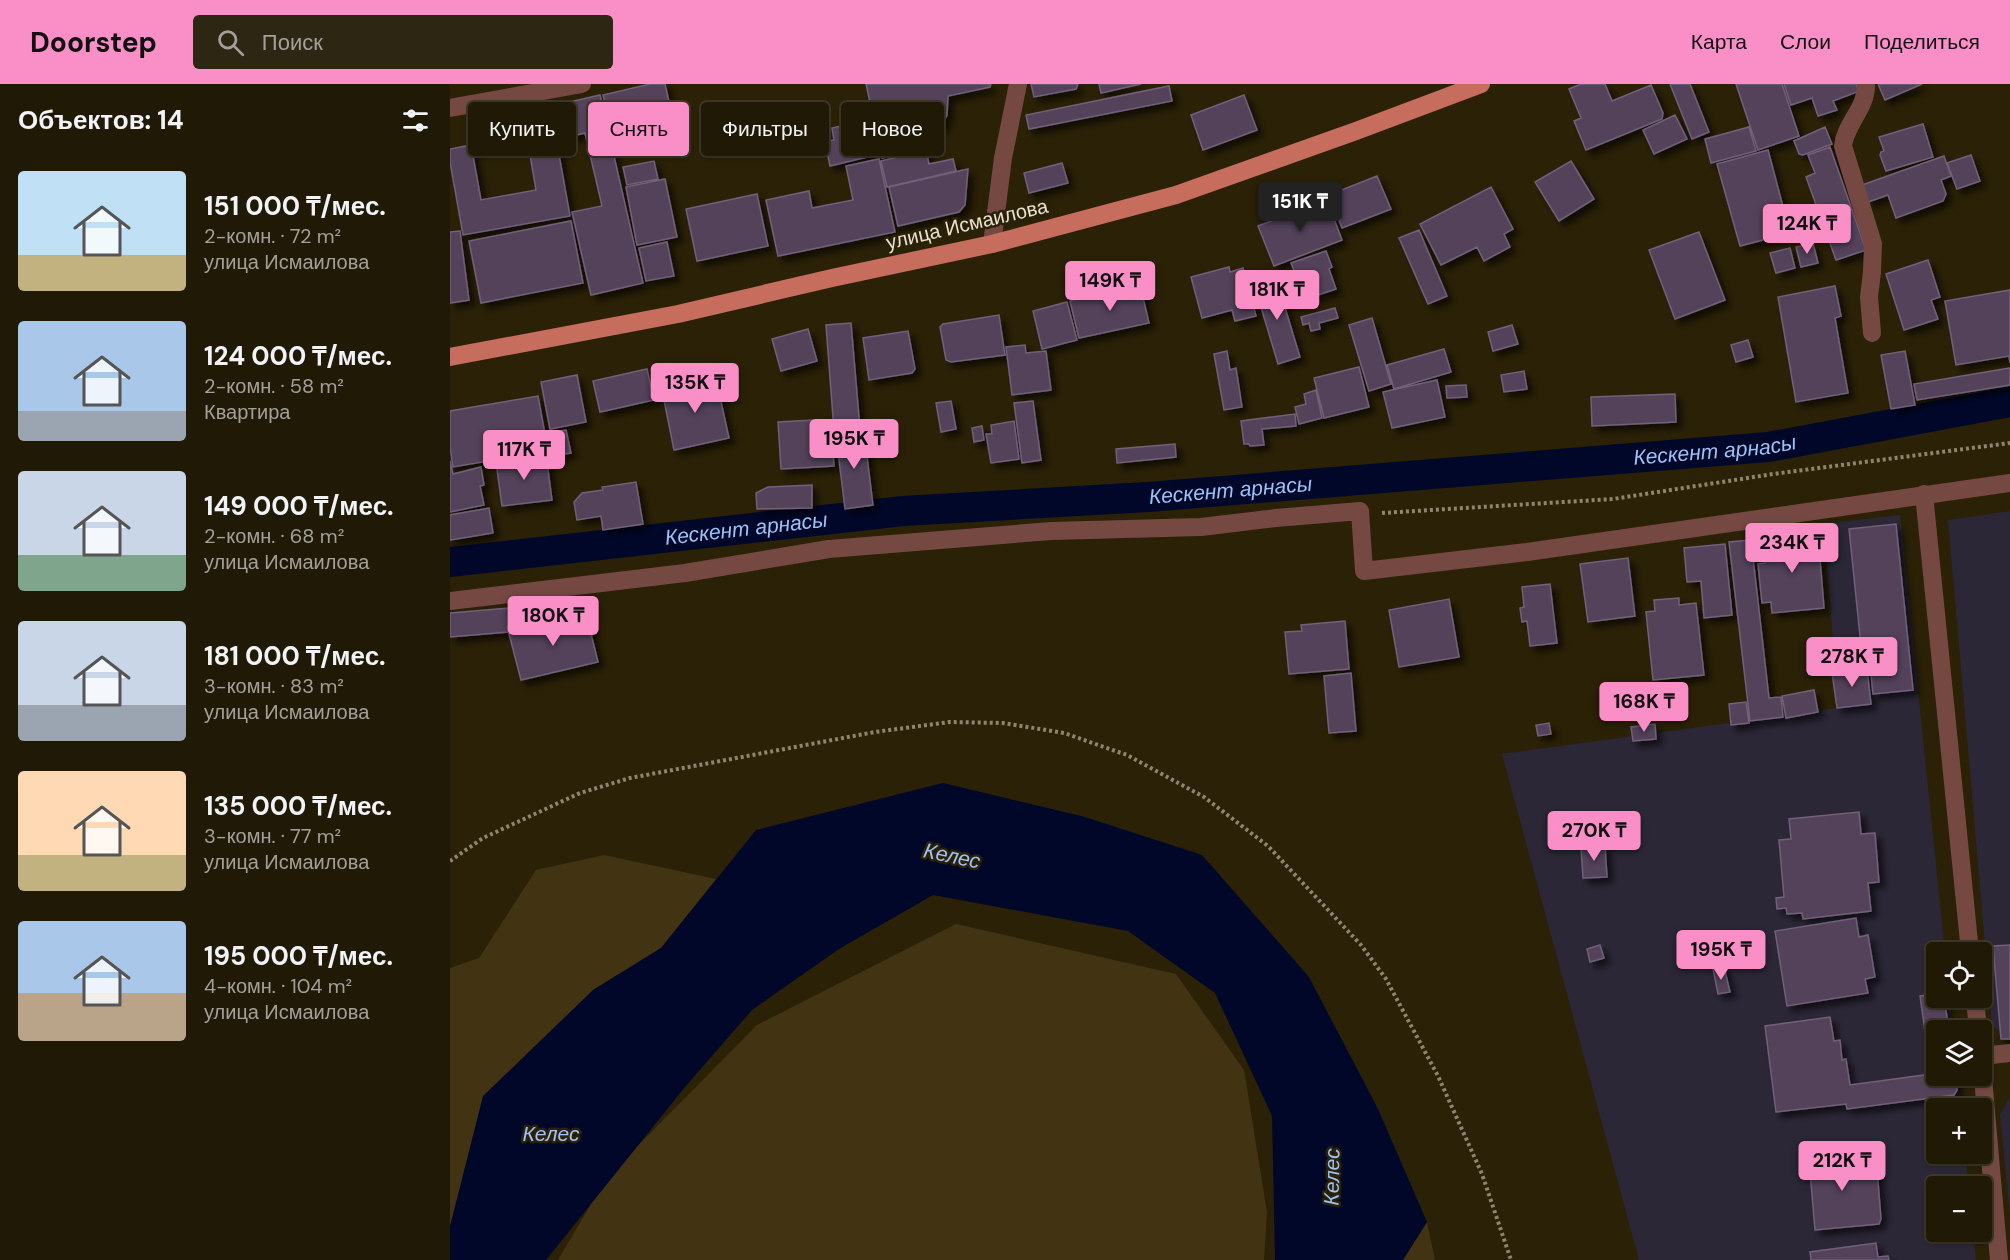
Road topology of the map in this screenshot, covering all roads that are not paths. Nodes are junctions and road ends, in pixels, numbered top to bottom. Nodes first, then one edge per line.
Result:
1 (582, 84) edge
2 (1018, 84) edge
3 (1481, 84) edge
4 (1866, 84) edge
5 (450, 108) edge
6 (992, 244) junction
7 (1872, 333) dead end
8 (450, 357) edge
9 (2010, 483) edge
10 (1924, 494) junction
11 (450, 601) edge
12 (1969, 942) edge
13 (2010, 1053) edge
14 (1992, 1055) edge
15 (1984, 1086) edge
16 (1999, 1260) edge

1 - 5 street
2 - 6 street
3 - 6 main road, улица Исмаилова
4 - 7 street
6 - 8 main road, улица Исмаилова
9 - 10 street
10 - 11 street
10 - 12 street
13 - 14 street
15 - 16 street

